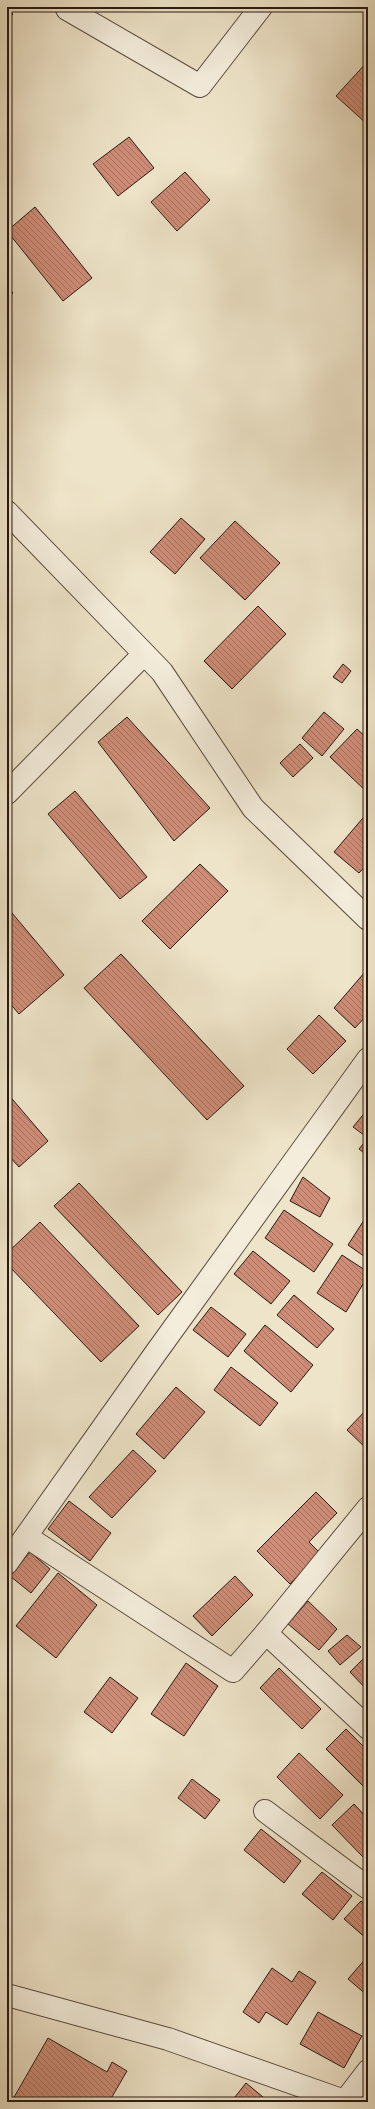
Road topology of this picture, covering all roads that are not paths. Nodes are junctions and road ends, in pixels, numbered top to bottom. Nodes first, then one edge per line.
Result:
1 (261, 7) edge
2 (67, 9) dead end
3 (7, 512) edge
4 (144, 654) junction
5 (7, 793) edge
6 (368, 919) edge
7 (368, 1059) edge
8 (368, 1508) edge
9 (27, 1537) junction
10 (7, 1563) edge
11 (266, 1633) junction
12 (368, 1728) edge
13 (266, 1811) dead end
14 (368, 1888) edge
15 (7, 1995) edge
16 (368, 2071) edge
17 (346, 2102) edge

1 - 2 street
3 - 4 street
4 - 5 street
4 - 6 street
7 - 9 street
8 - 11 street
9 - 10 street
9 - 11 street
11 - 12 street
13 - 14 street
15 - 17 street
16 - 17 street

